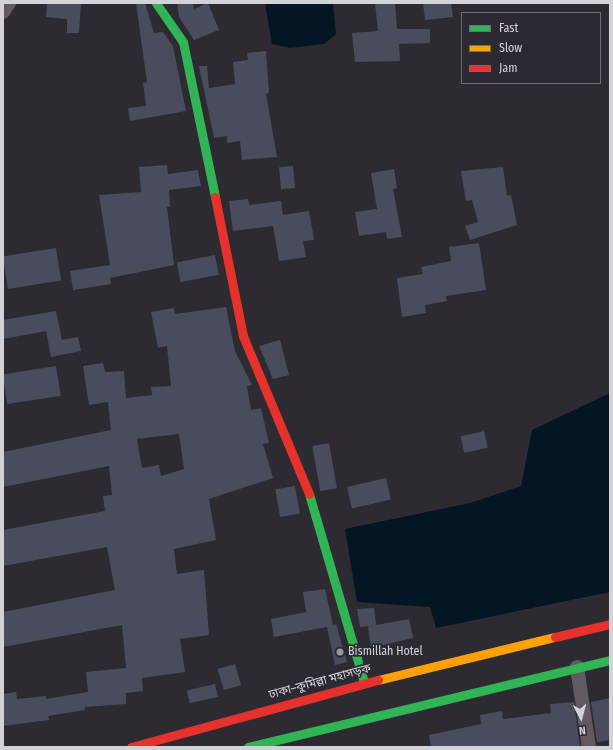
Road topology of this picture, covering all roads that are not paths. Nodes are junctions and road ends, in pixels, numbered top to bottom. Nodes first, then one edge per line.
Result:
1 (9, 3) edge
2 (156, 3) edge
3 (3, 12) edge
4 (610, 624) edge
5 (610, 660) edge
6 (577, 667) junction
7 (364, 682) junction
8 (131, 747) edge
9 (248, 747) edge
10 (589, 747) edge

1 - 3 street
2 - 7 main road
4 - 7 main road, ঢাকা–কুমিল্লা মহাসড়ক
5 - 6 main road
6 - 9 main road
6 - 10 street
7 - 8 main road, ঢাকা–কুমিল্লা মহাসড়ক

